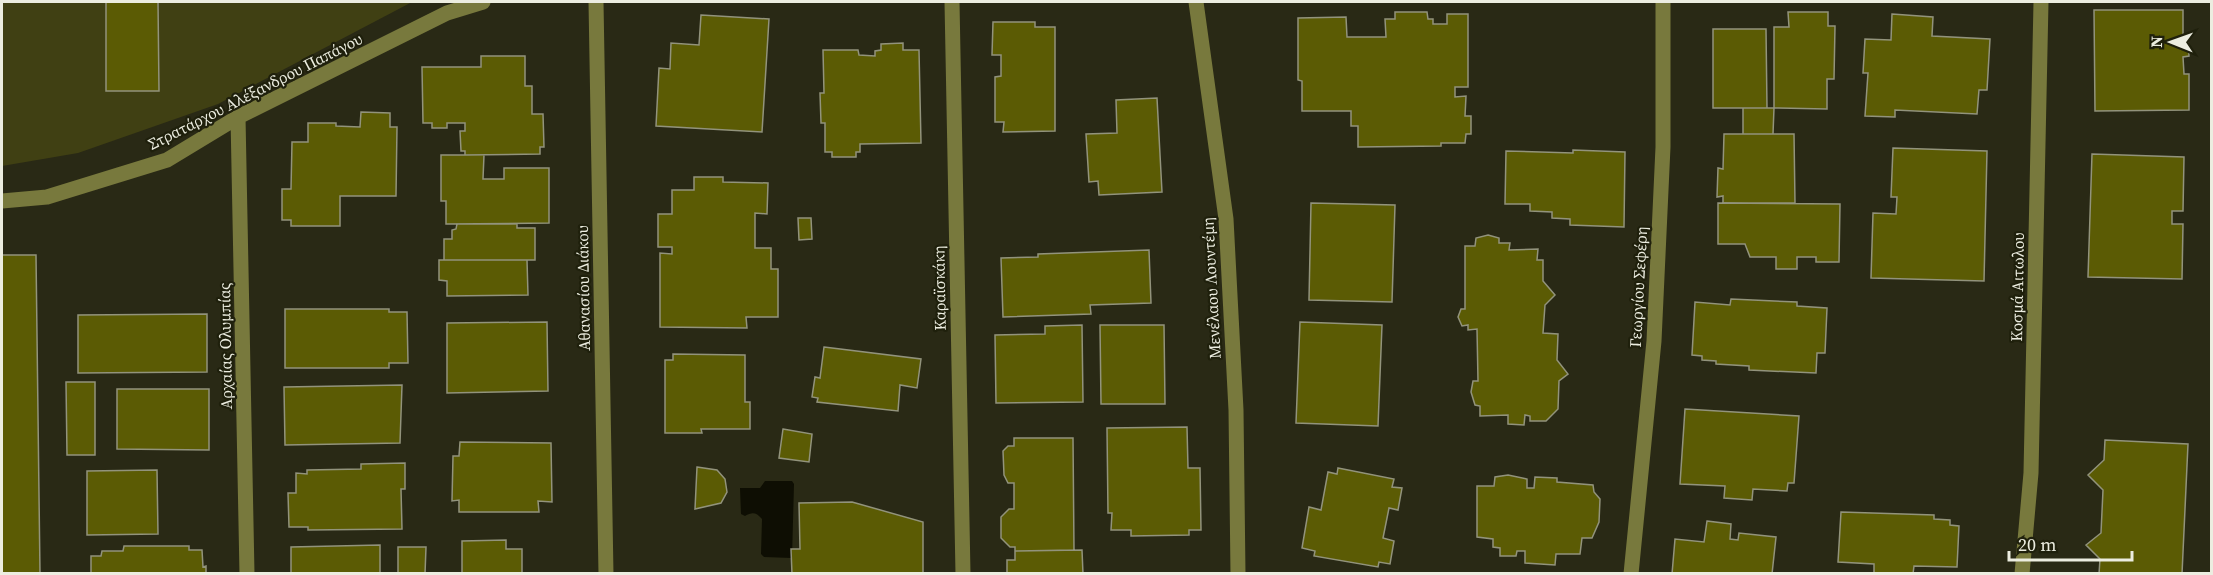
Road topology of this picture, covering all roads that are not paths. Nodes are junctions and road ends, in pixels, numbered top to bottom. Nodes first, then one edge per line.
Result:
1 (483, 2) edge
2 (596, 2) edge
3 (952, 2) edge
4 (1196, 2) edge
5 (1663, 2) edge
6 (2041, 2) edge
7 (238, 117) junction
8 (2, 201) edge
9 (248, 573) edge
10 (606, 573) edge
11 (963, 573) edge
12 (1238, 573) edge
13 (1631, 573) edge
14 (2022, 573) edge

1 - 7 street, Στρατάρχου Αλέξανδρου Παπάγου
2 - 10 street, Αθανασίου Διάκου
3 - 11 street, Καραϊσκάκη
4 - 12 street, Μενέλαου Λουντέμη
5 - 13 street, Γεωργίου Σεφέρη
6 - 14 street, Κοσμά Αιτωλου
7 - 8 street, Στρατάρχου Αλέξανδρου Παπάγου
7 - 9 street, Αρχαίας Ολυμπίας

